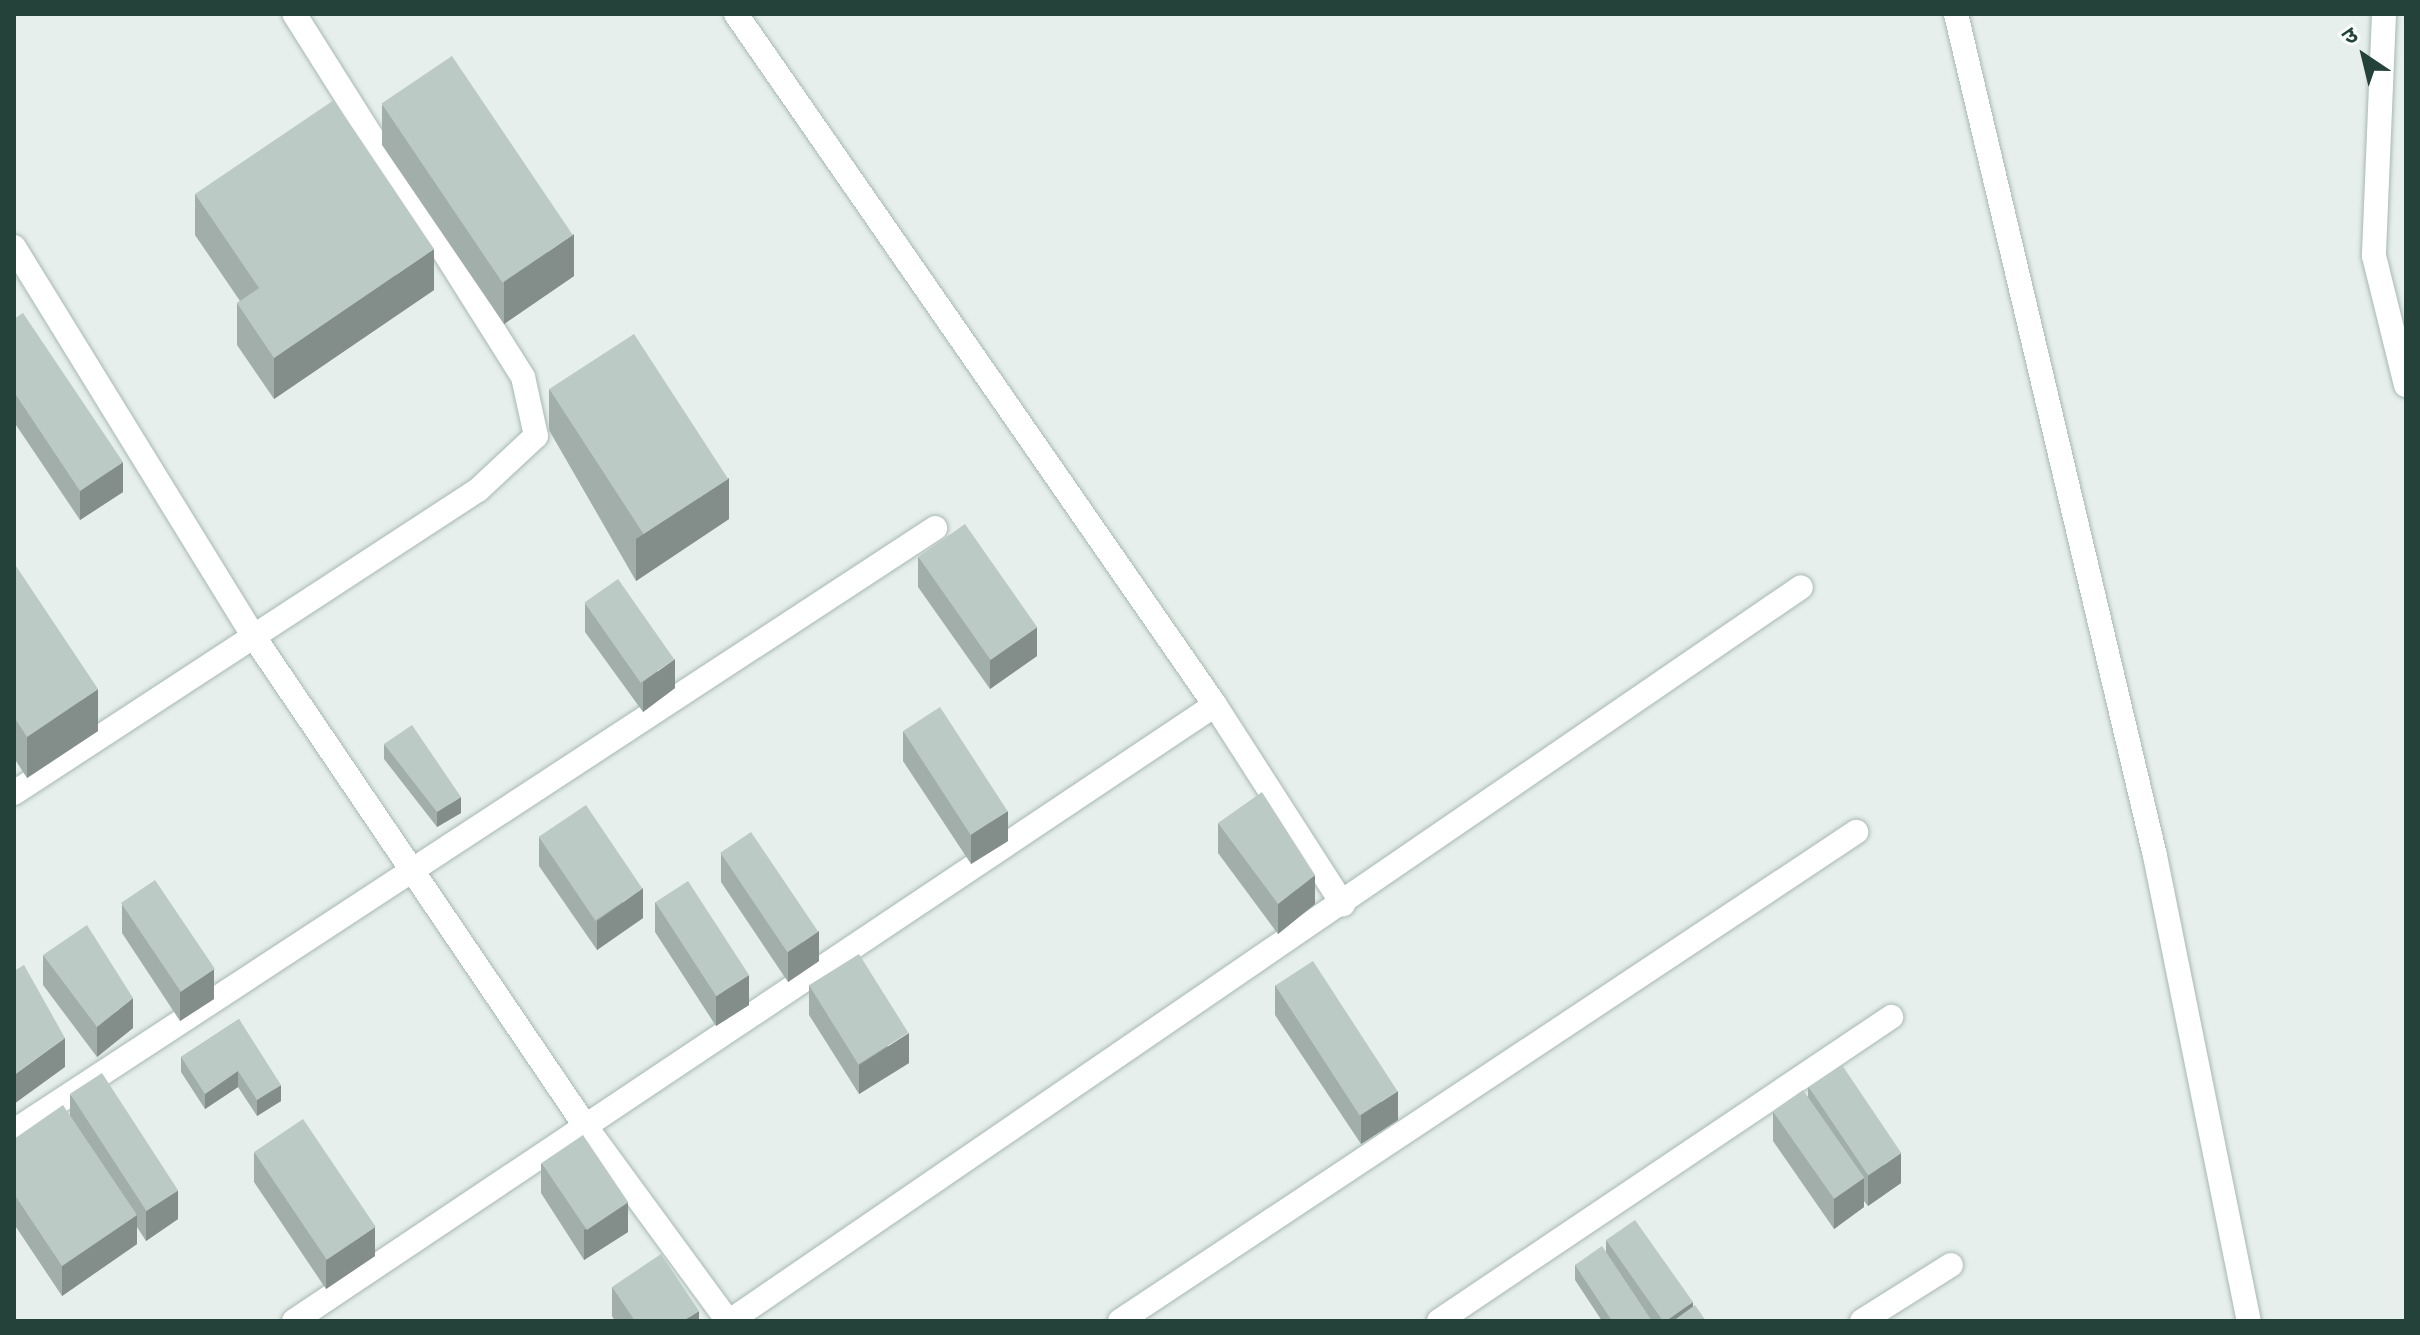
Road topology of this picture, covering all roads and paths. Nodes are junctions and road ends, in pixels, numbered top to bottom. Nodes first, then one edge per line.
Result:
1 (294, 14) edge
2 (736, 14) edge
3 (1956, 14) edge
4 (2384, 14) edge
5 (14, 247) edge
6 (23, 285) edge
7 (2406, 385) edge
8 (935, 528) dead end
9 (1801, 587) dead end
10 (254, 637) junction
11 (1215, 705) junction
12 (14, 793) edge
13 (1856, 832) dead end
14 (410, 871) junction
15 (1343, 904) junction
16 (1891, 1017) dead end
17 (586, 1127) junction
18 (14, 1131) edge
19 (1951, 1265) dead end
20 (294, 1321) edge
21 (729, 1321) edge
22 (1120, 1321) edge
23 (1439, 1321) edge
24 (1862, 1321) edge
25 (2249, 1321) edge

1 - 10 street
2 - 11 street
3 - 25 street
4 - 7 street
5 - 6 street
6 - 10 street
8 - 14 street
9 - 15 street
10 - 12 street
10 - 14 street
11 - 15 street
11 - 17 street
13 - 22 street
14 - 17 street
14 - 18 street
15 - 21 street
16 - 23 street
17 - 20 street
17 - 21 street
19 - 24 street

